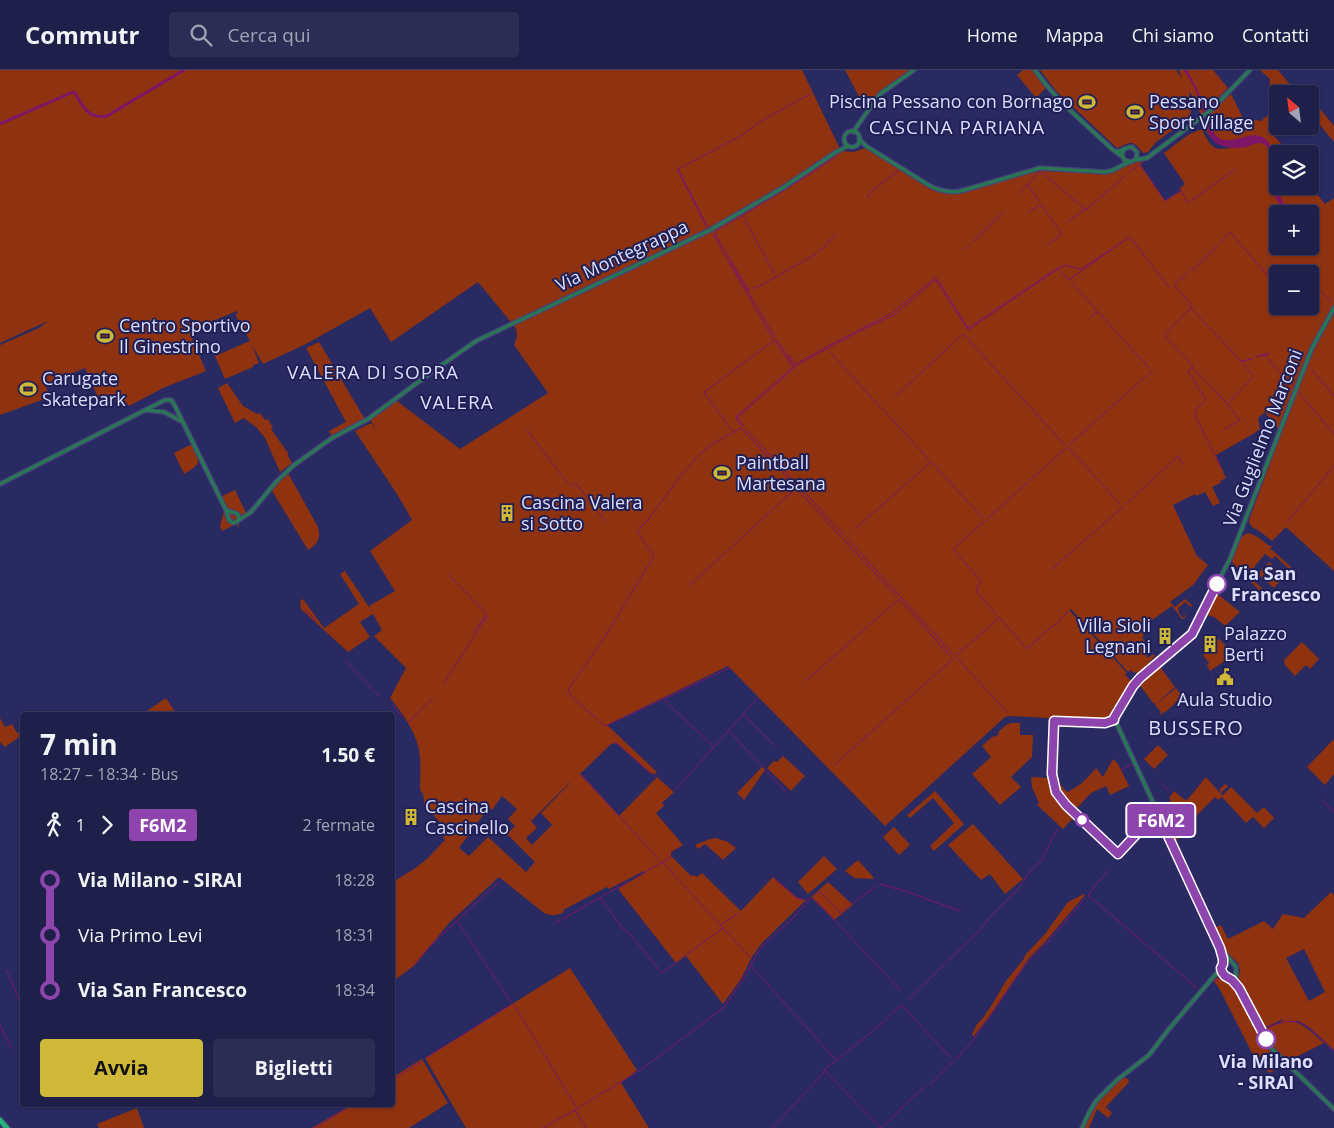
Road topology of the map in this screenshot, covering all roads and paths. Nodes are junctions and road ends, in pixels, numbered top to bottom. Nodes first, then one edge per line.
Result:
1 (914, 70) edge
2 (1035, 70) edge
3 (1250, 70) edge
4 (860, 122) junction
5 (853, 132) junction
6 (859, 137) junction
7 (844, 141) junction
8 (848, 146) junction
9 (854, 146) junction
10 (871, 149) junction
11 (1124, 149) junction
12 (1113, 150) junction
13 (836, 152) junction
14 (1137, 155) junction
15 (1151, 155) junction
16 (1123, 158) junction
17 (1135, 160) junction
18 (1129, 162) junction
19 (1116, 169) junction
20 (1334, 308) edge
21 (165, 400) junction
22 (174, 404) junction
23 (144, 411) junction
24 (165, 413) junction
25 (183, 423) junction
26 (0, 484) edge
27 (256, 506) junction
28 (226, 510) junction
29 (232, 513) junction
30 (239, 515) junction
31 (229, 516) junction
32 (239, 520) junction
33 (1220, 948) junction
34 (1231, 962) junction
35 (1222, 966) junction
36 (1235, 973) junction
37 (1226, 976) junction
38 (1210, 981) junction
39 (1239, 988) junction
40 (1334, 1109) edge
41 (0, 1120) edge
42 (7, 1128) edge
43 (1082, 1128) edge

1 - 4 street
2 - 12 street
3 - 15 street
4 - 5 street
4 - 6 street
5 - 6 street
5 - 7 street
6 - 9 street
6 - 10 street
7 - 8 street
7 - 13 street, Via Montegrappa
8 - 9 street
8 - 13 street, Via Montegrappa
9 - 10 street
10 - 19 street
11 - 12 street
11 - 14 street
11 - 16 street
12 - 16 street
13 - 27 street, Via Montegrappa
14 - 15 street
14 - 17 street
15 - 17 street
16 - 18 street
16 - 19 street
17 - 18 street
18 - 19 street
20 - 33 street, Via Guglielmo Marconi
21 - 22 street
21 - 23 street
21 - 24 street
22 - 24 street
22 - 25 street
23 - 24 street
23 - 26 street
24 - 25 street
25 - 28 street
27 - 30 street
27 - 32 street
28 - 29 street
28 - 31 street
29 - 30 street
29 - 31 street
30 - 32 street
31 - 32 street
33 - 34 street
33 - 35 street
34 - 35 street
34 - 36 street
35 - 37 street
35 - 38 street
36 - 37 street
36 - 39 street
37 - 38 street
37 - 39 street
38 - 43 street
39 - 40 street
41 - 42 main road

